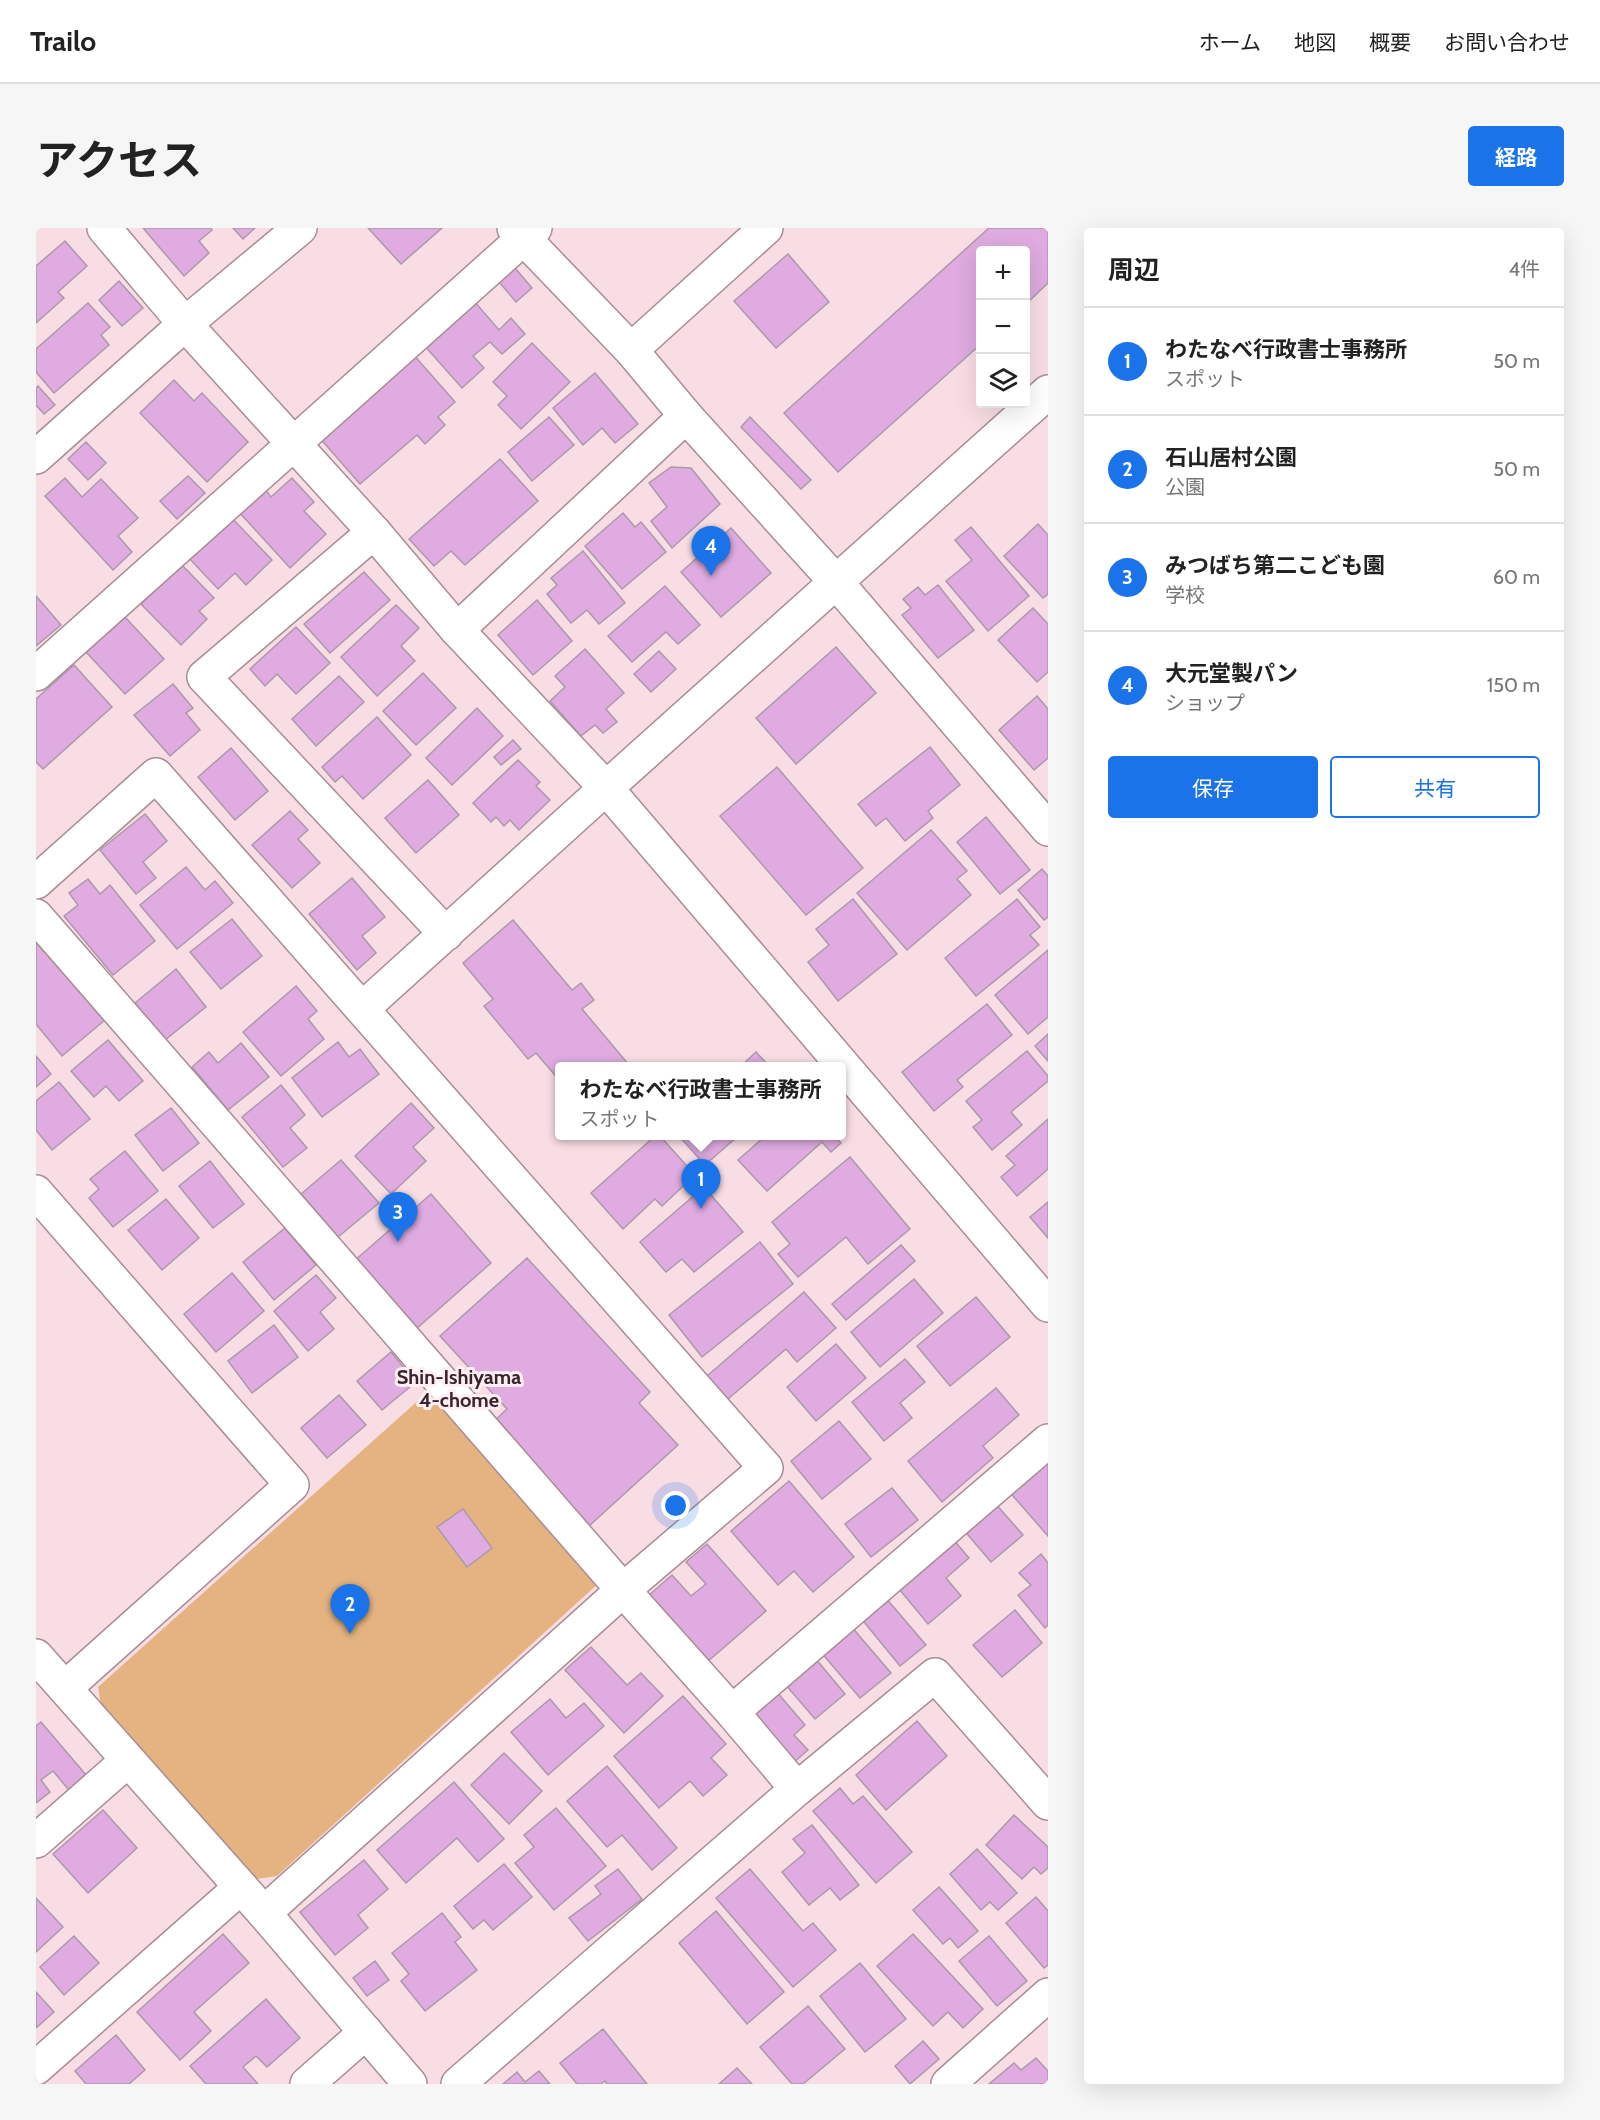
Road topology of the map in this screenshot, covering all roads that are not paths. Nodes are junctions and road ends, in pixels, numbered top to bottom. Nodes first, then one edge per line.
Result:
1 (104, 228) edge
2 (300, 228) edge
3 (766, 228) edge
4 (525, 231) edge
5 (185, 324) junction
6 (631, 350) junction
7 (1048, 392) edge
8 (686, 416) junction
9 (294, 443) junction
10 (36, 457) edge
11 (374, 532) junction
12 (837, 582) junction
13 (457, 630) junction
14 (36, 674) edge
15 (606, 788) junction
16 (1045, 820) edge
17 (36, 882) edge
18 (36, 916) edge
19 (446, 934) junction
20 (362, 1010) junction
21 (840, 1062) edge
22 (846, 1069) edge
23 (36, 1192) edge
24 (1048, 1305) edge
25 (1048, 1441) edge
26 (623, 1590) junction
27 (36, 1656) edge
28 (65, 1688) junction
29 (732, 1712) junction
30 (128, 1761) junction
31 (797, 1789) junction
32 (1048, 1803) edge
33 (36, 1841) edge
34 (241, 1887) junction
35 (264, 1913) junction
36 (1048, 1995) edge
37 (366, 2032) junction
38 (36, 2068) edge
39 (307, 2084) edge
40 (410, 2084) edge
41 (458, 2084) edge
42 (948, 2084) edge

1 - 5 street
2 - 5 street
3 - 6 street
4 - 6 street
4 - 9 street
5 - 9 street
5 - 10 street
6 - 8 street
7 - 12 street
8 - 12 street
8 - 13 street
9 - 11 street
9 - 14 street
11 - 13 street
11 - 19 street
12 - 15 street
12 - 16 street
13 - 15 street
15 - 19 street
15 - 21 street
17 - 20 street
18 - 26 street
19 - 20 street
20 - 26 street
22 - 24 street
23 - 28 street
25 - 29 street
26 - 29 street
26 - 35 street
27 - 28 street
28 - 30 street
29 - 31 street
30 - 33 street
30 - 34 street
31 - 32 street
31 - 41 street
34 - 35 street
34 - 38 street
35 - 37 street
36 - 42 street
37 - 39 street
37 - 40 street

